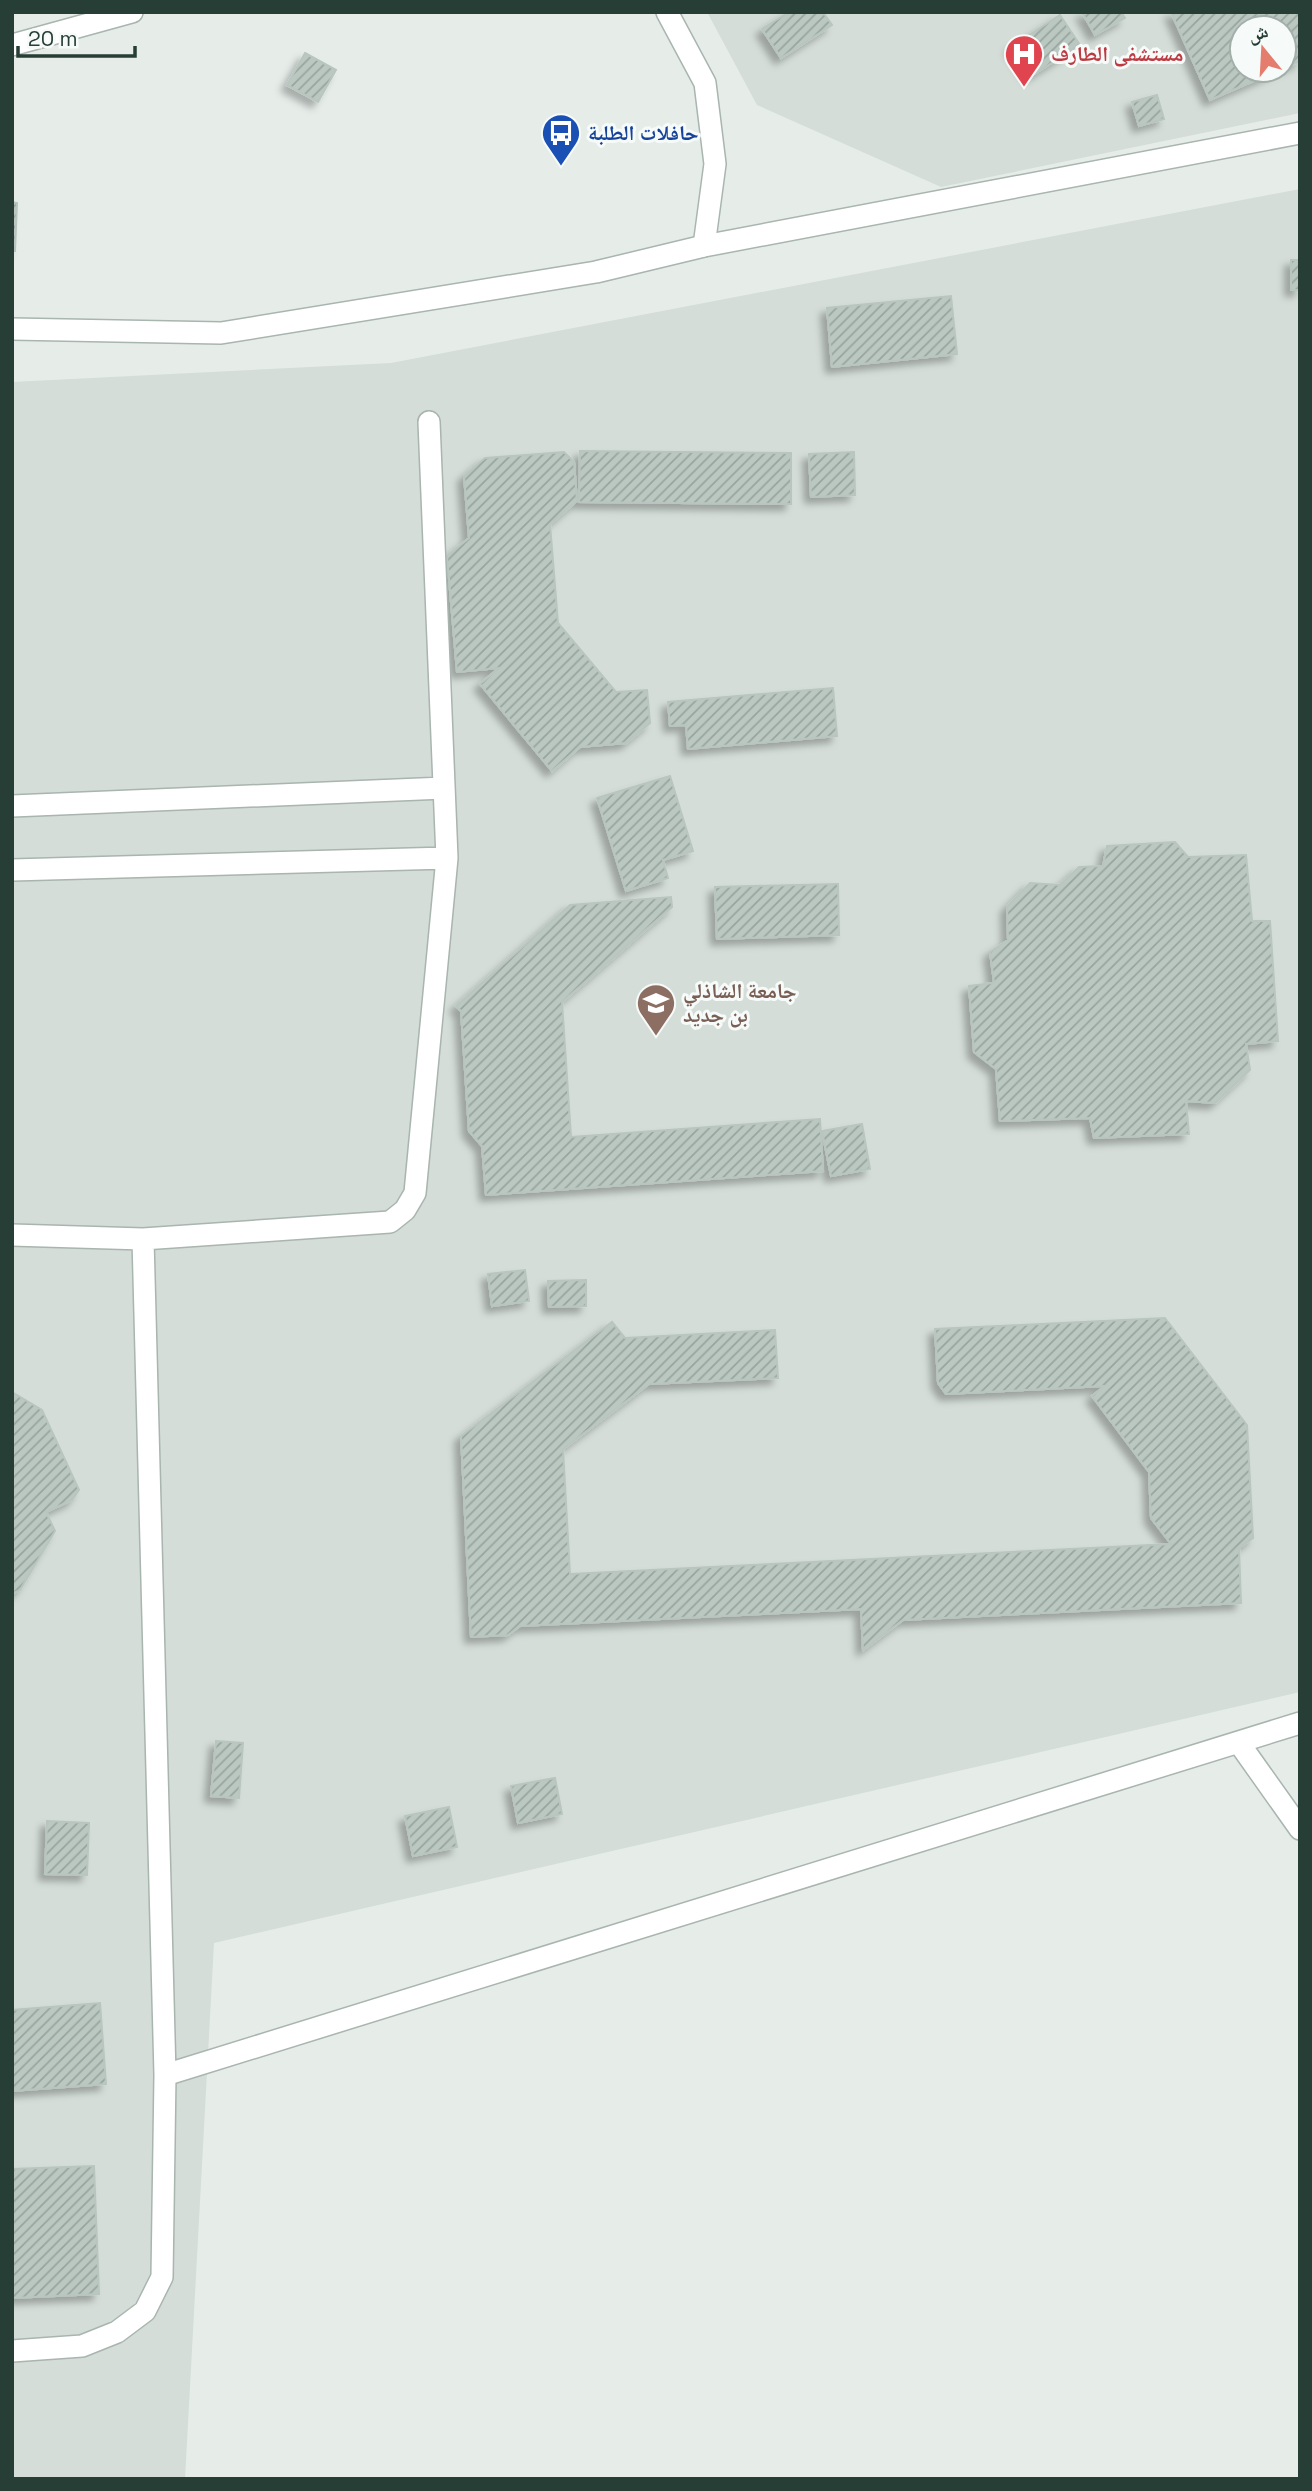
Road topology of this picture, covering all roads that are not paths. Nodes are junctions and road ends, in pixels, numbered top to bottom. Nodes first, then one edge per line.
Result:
1 (132, 12) edge
2 (667, 12) edge
3 (12, 45) edge
4 (1300, 133) edge
5 (704, 246) junction
6 (12, 329) edge
7 (429, 422) dead end
8 (444, 788) junction
9 (12, 806) edge
10 (447, 858) junction
11 (12, 870) edge
12 (12, 1235) edge
13 (143, 1239) junction
14 (1300, 1723) edge
15 (1239, 1743) junction
16 (1300, 1829) edge
17 (165, 2075) junction
18 (12, 2351) edge

1 - 3 street
2 - 5 street
4 - 5 street
5 - 6 street
7 - 8 street
8 - 9 street
8 - 10 street
10 - 11 street
10 - 13 street
12 - 13 street
13 - 17 street
14 - 15 street
15 - 16 street
15 - 17 street
17 - 18 street

